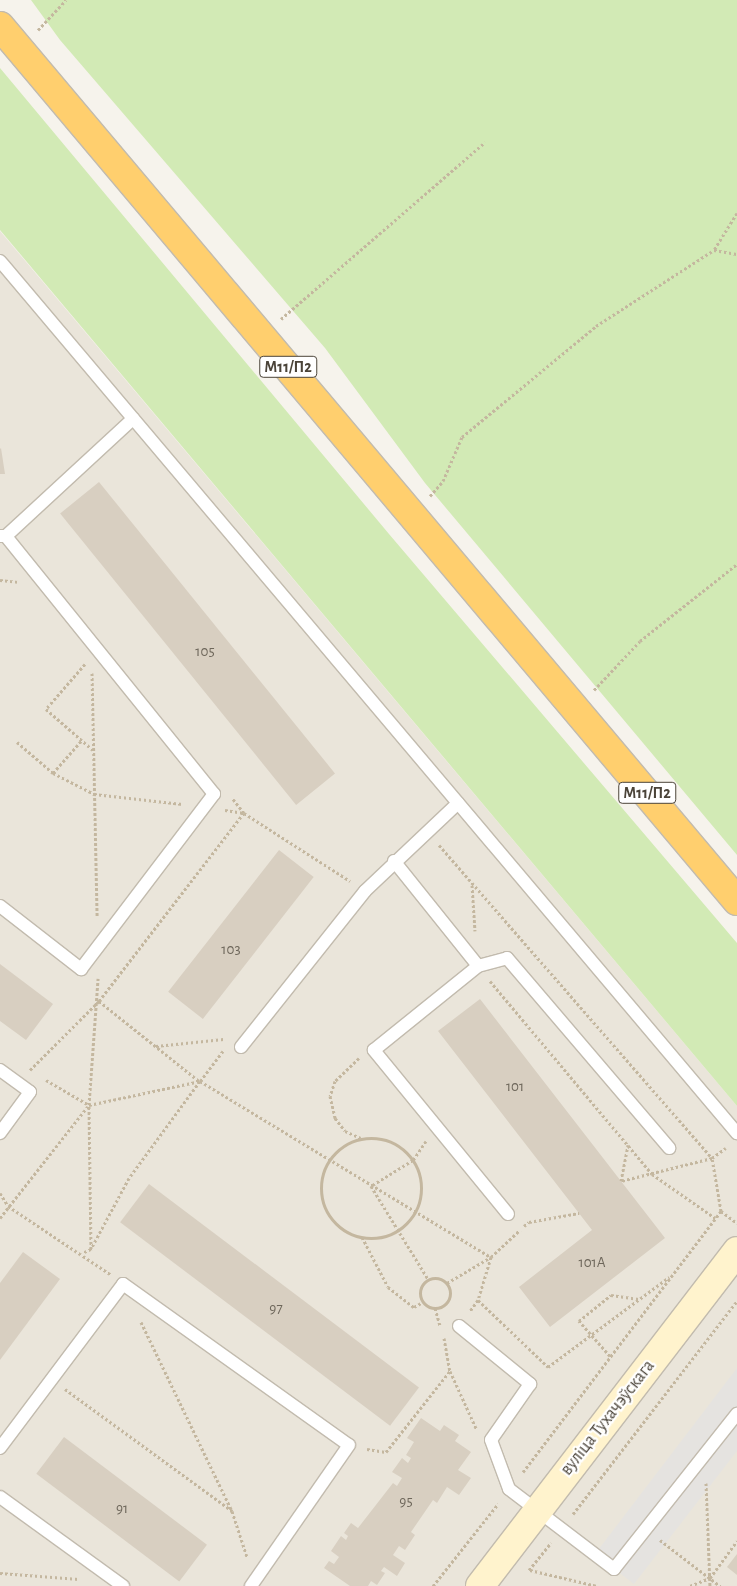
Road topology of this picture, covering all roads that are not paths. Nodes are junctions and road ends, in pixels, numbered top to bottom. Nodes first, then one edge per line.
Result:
1 (0, 26) edge
2 (0, 261) edge
3 (133, 419) junction
4 (3, 536) edge
5 (458, 803) junction
6 (394, 861) junction
7 (737, 901) edge
8 (0, 906) edge
9 (478, 966) junction
10 (237, 1043) road end
11 (0, 1070) edge
12 (2, 1126) edge
13 (734, 1139) edge
14 (669, 1148) dead end
15 (508, 1214) dead end
16 (737, 1251) edge
17 (459, 1326) road end
18 (737, 1414) edge
19 (0, 1448) edge
20 (0, 1497) edge
21 (537, 1511) junction
22 (120, 1584) edge
23 (256, 1585) edge
24 (480, 1586) edge

1 - 7 highway, М11/П2
2 - 3 lane
3 - 4 lane
3 - 5 lane
4 - 8 lane
5 - 6 lane
5 - 13 lane
6 - 9 lane
6 - 10 lane
9 - 14 lane
9 - 15 lane
11 - 12 lane
16 - 21 street, вуліца Тухачэўскага
17 - 21 lane
18 - 21 lane
19 - 23 lane
20 - 22 lane
21 - 24 street, вуліца Тухачэўскага

